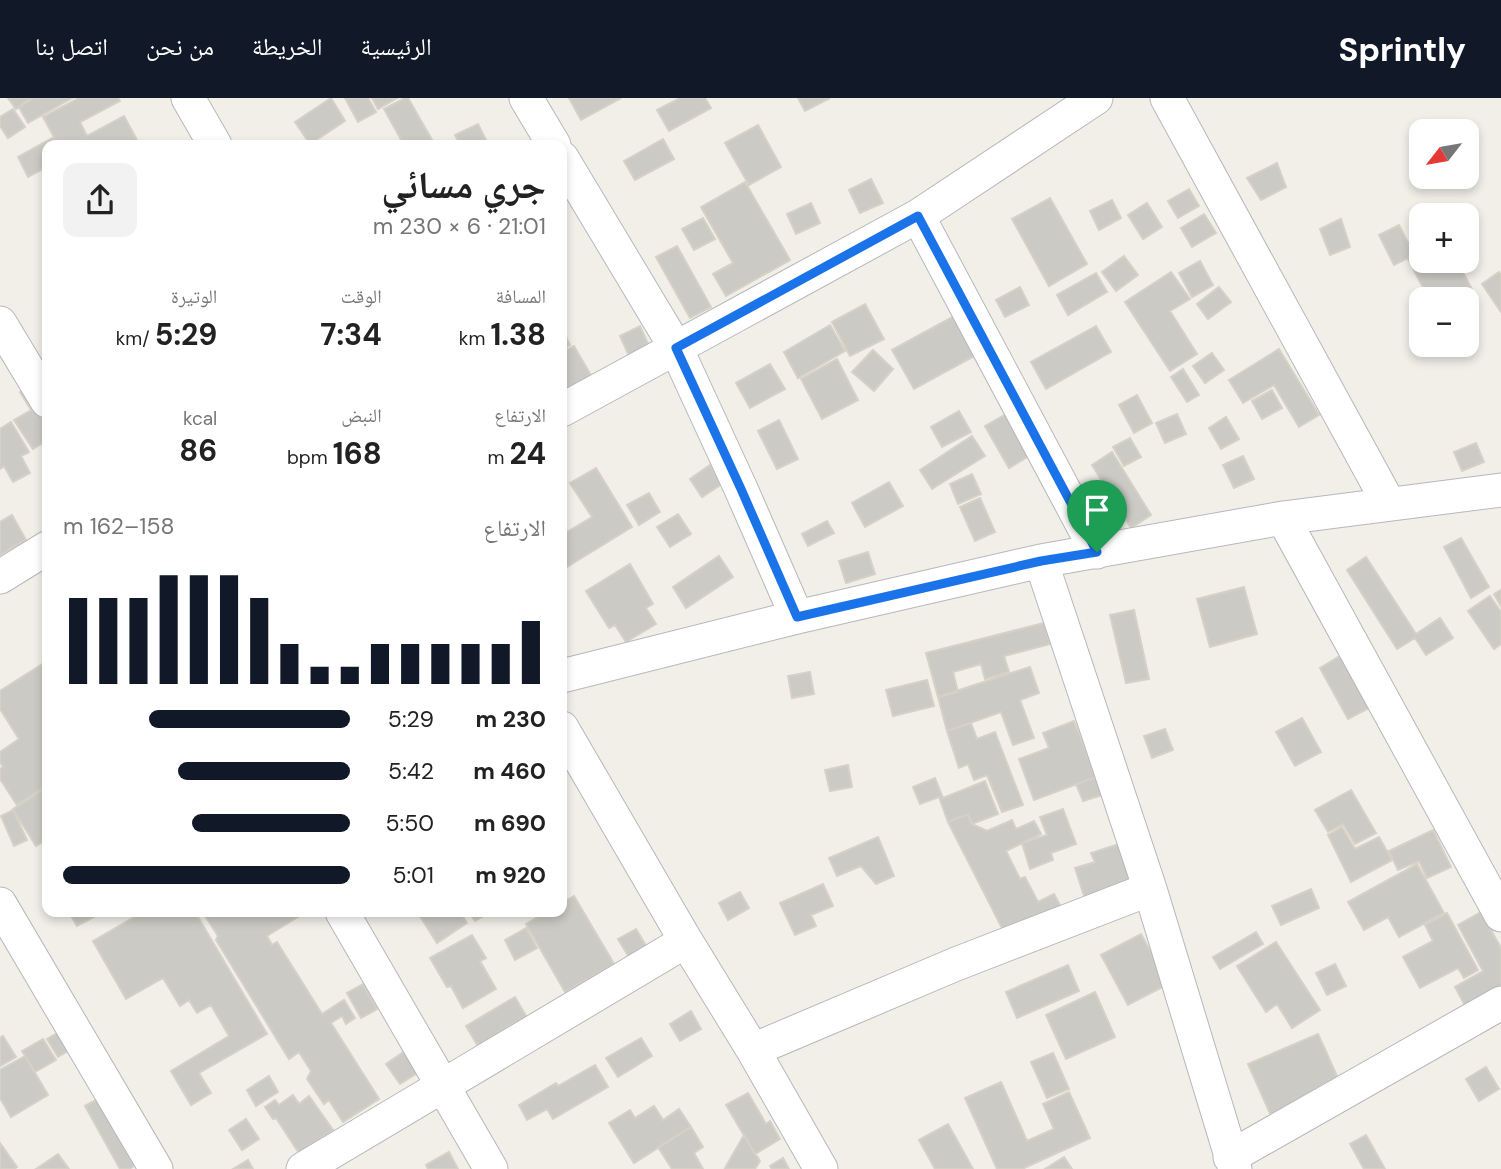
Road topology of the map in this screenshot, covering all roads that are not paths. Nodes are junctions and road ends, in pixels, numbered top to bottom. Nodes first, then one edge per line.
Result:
1 (188, 98) edge
2 (526, 98) edge
3 (1096, 98) edge
4 (1167, 98) edge
5 (212, 140) edge
6 (551, 140) edge
7 (567, 166) edge
8 (918, 216) junction
9 (0, 323) edge
10 (676, 348) junction
11 (42, 393) edge
12 (567, 407) edge
13 (1501, 490) edge
14 (1389, 505) junction
15 (1283, 518) junction
16 (42, 551) edge
17 (1097, 552) junction
18 (1041, 561) junction
19 (0, 577) edge
20 (797, 617) junction
21 (567, 675) edge
22 (567, 737) edge
23 (1150, 889) junction
24 (0, 904) edge
25 (1501, 915) edge
26 (345, 917) edge
27 (686, 941) junction
28 (1501, 1003) edge
29 (753, 1050) junction
30 (442, 1086) junction
31 (1233, 1163) edge
32 (156, 1169) edge
33 (303, 1169) edge
34 (491, 1169) edge
35 (821, 1169) edge

1 - 5 street
2 - 6 street
3 - 8 street
4 - 14 street
7 - 10 street
8 - 10 street
8 - 17 street
9 - 11 street
10 - 12 street
10 - 20 street
13 - 14 street
14 - 15 street
15 - 17 street
15 - 25 street
16 - 19 street
17 - 18 street
18 - 20 street
18 - 23 street
20 - 21 street
22 - 27 street
23 - 29 street
23 - 31 street
24 - 32 street
26 - 30 street
27 - 29 street
27 - 30 street
28 - 31 street
29 - 35 street
30 - 33 street
30 - 34 street

